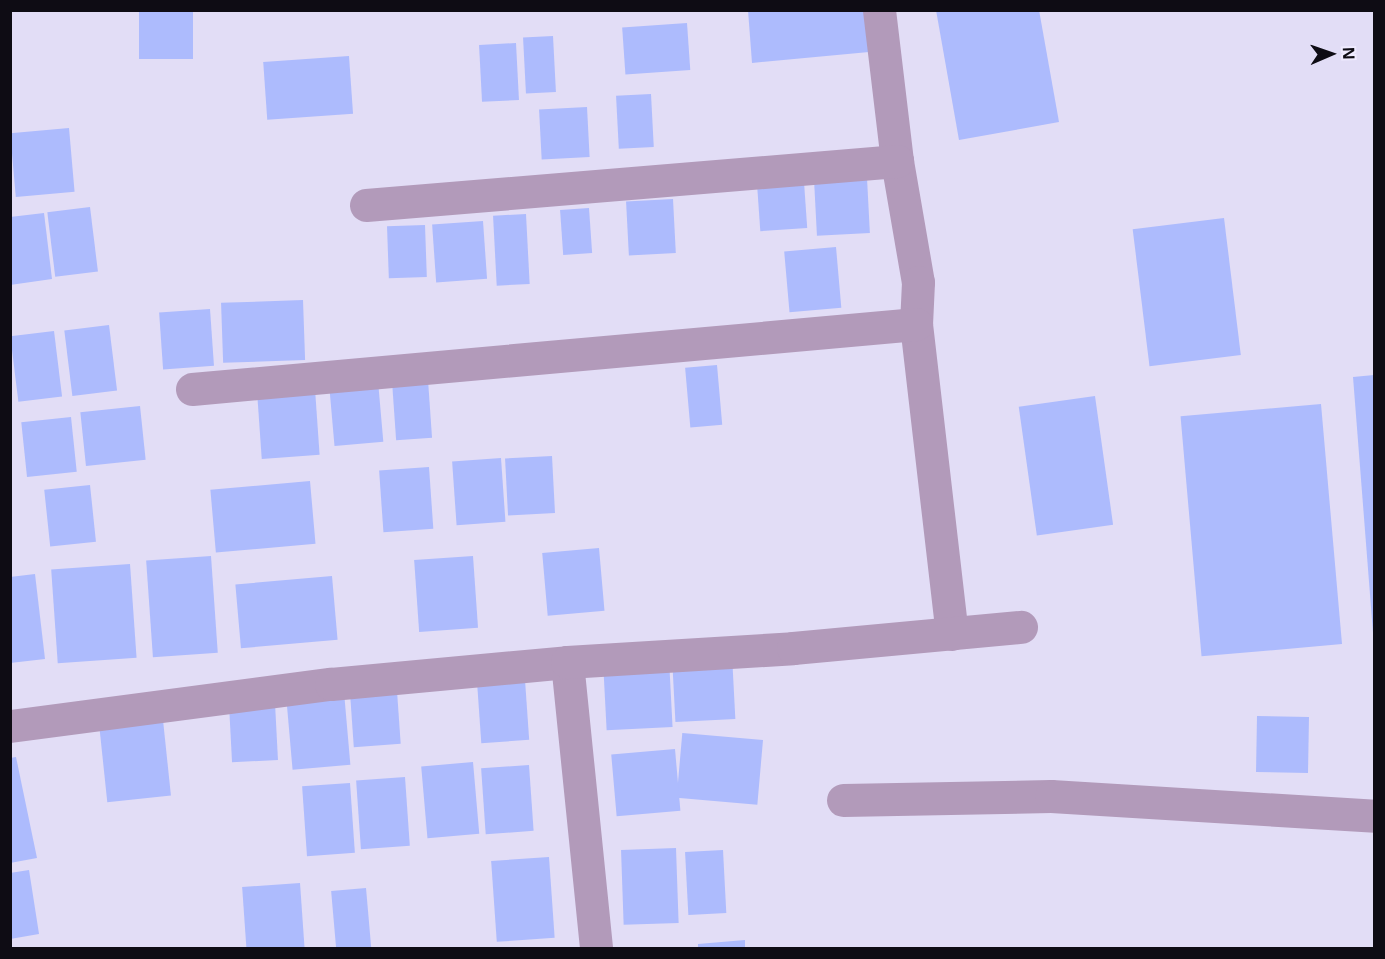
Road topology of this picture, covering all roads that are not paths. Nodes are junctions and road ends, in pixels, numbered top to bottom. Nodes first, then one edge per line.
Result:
1 (879, 10) edge
2 (897, 161) junction
3 (366, 205) dead end
4 (916, 324) junction
5 (192, 389) dead end
6 (1021, 627) dead end
7 (952, 634) junction
8 (567, 662) junction
9 (10, 726) edge
10 (843, 800) dead end
11 (1374, 816) edge
12 (596, 948) edge

1 - 2 street
2 - 3 street
2 - 4 street
4 - 5 street
4 - 7 street
6 - 7 street
7 - 8 street
8 - 9 street
8 - 12 street
10 - 11 street

